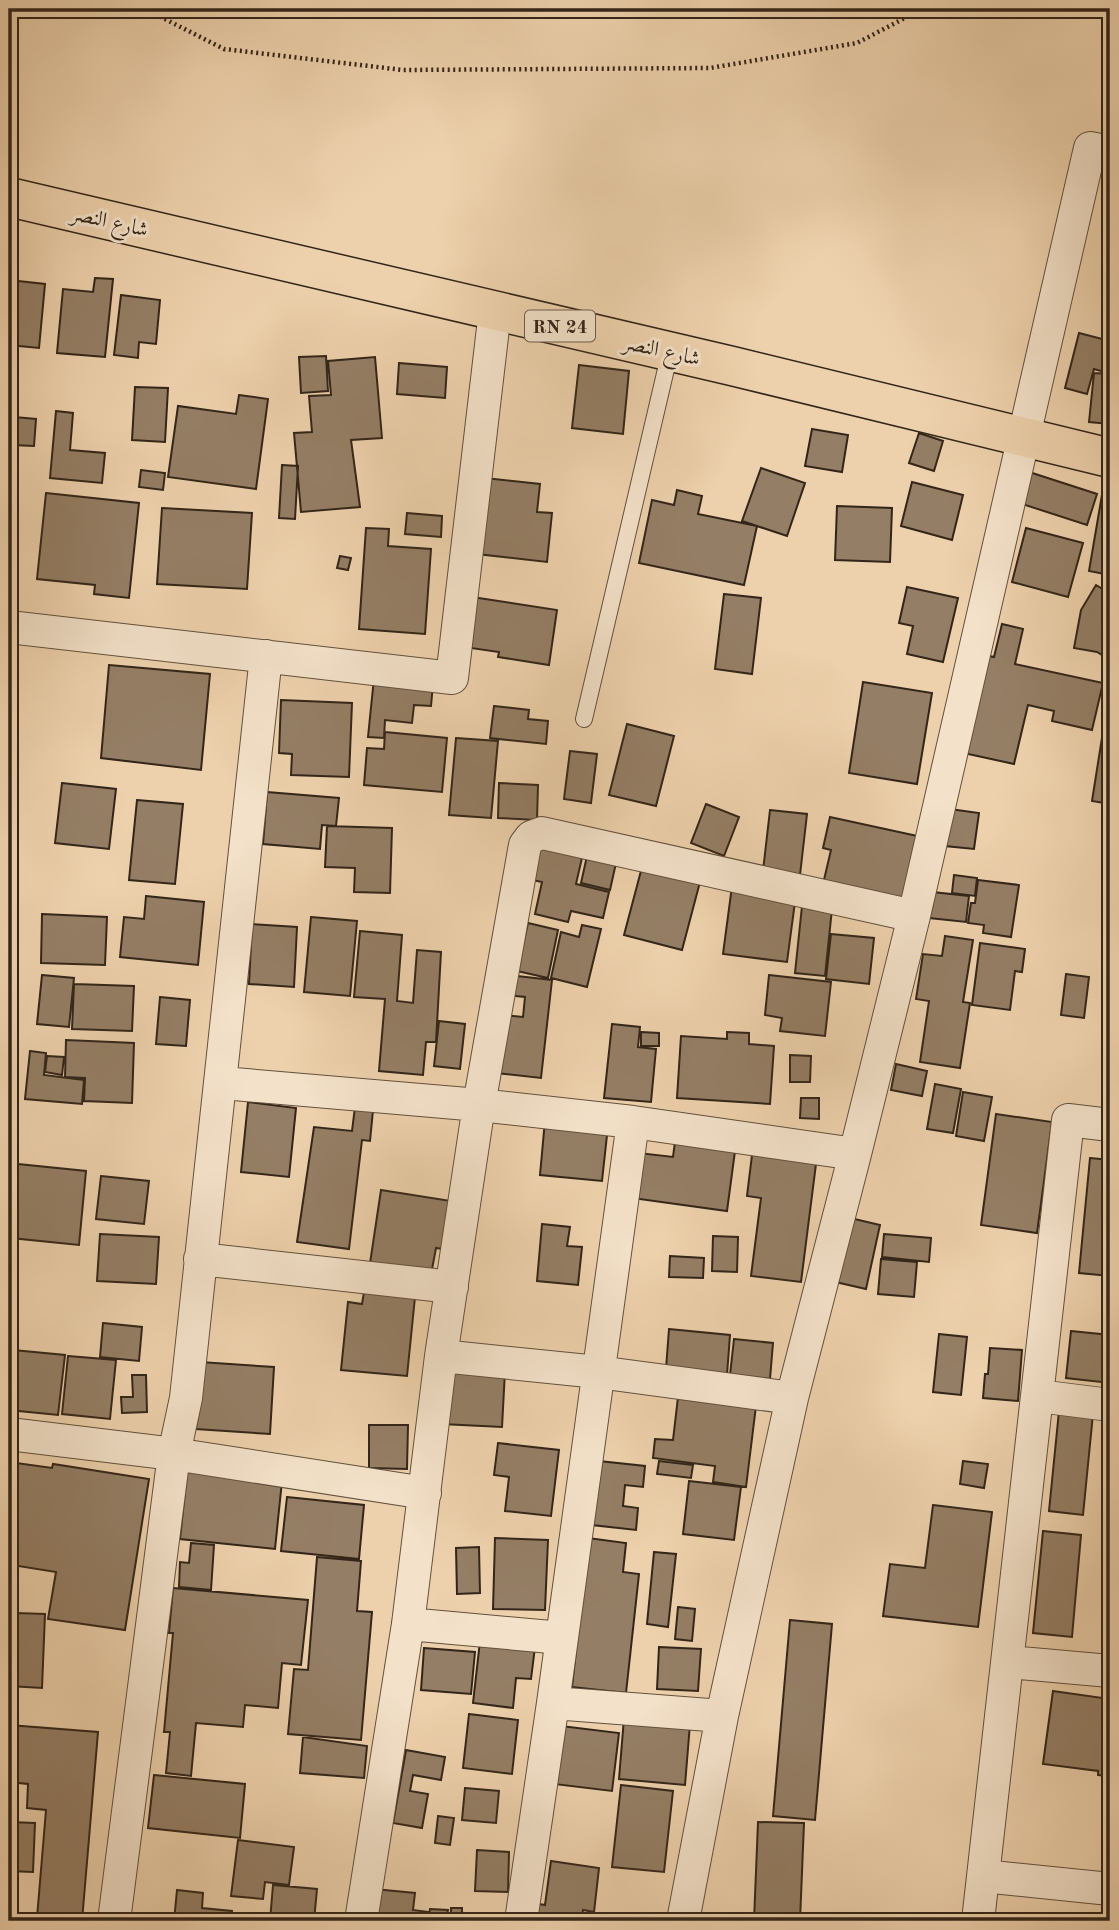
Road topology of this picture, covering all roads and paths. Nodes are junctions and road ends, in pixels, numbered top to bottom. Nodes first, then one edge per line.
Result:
1 (145, 9) edge
2 (922, 9) edge
3 (1110, 152) edge
4 (9, 197) edge
5 (495, 311) junction
6 (670, 352) junction
7 (1024, 438) junction
8 (1110, 458) edge
9 (9, 626) edge
10 (266, 656) junction
11 (584, 719) dead end
12 (914, 916) junction
13 (222, 1083) junction
14 (479, 1105) junction
15 (633, 1122) junction
16 (1110, 1125) edge
17 (855, 1154) junction
18 (200, 1259) junction
19 (452, 1287) junction
20 (441, 1356) junction
21 (598, 1372) junction
22 (1038, 1396) junction
23 (792, 1398) junction
24 (1110, 1405) edge
25 (9, 1434) edge
26 (174, 1454) junction
27 (425, 1493) junction
28 (408, 1624) junction
29 (562, 1638) junction
30 (1009, 1662) junction
31 (1110, 1671) edge
32 (553, 1703) junction
33 (722, 1716) junction
34 (984, 1876) junction
35 (1110, 1889) edge
36 (114, 1921) edge
37 (361, 1921) edge
38 (521, 1921) edge
39 (683, 1921) edge
40 (978, 1921) edge

1 - 2 path
3 - 7 street
4 - 5 main road, شارع النصر / RN 24
5 - 6 main road, شارع النصر / RN 24
5 - 10 street
6 - 7 main road, شارع النصر / RN 24
6 - 11 lane
7 - 8 main road, شارع النصر / RN 24
7 - 12 street
9 - 10 street
10 - 13 street
12 - 14 street
12 - 17 street
13 - 14 street
13 - 18 street
14 - 15 street
14 - 19 street
15 - 17 street
15 - 21 street
16 - 22 street
17 - 23 street
18 - 19 street
18 - 26 street
19 - 20 street
20 - 21 street
20 - 27 street
21 - 23 street
21 - 29 street
22 - 24 street
22 - 30 street
23 - 33 street
25 - 26 street
26 - 27 street
26 - 36 street
27 - 28 street
28 - 29 street
28 - 37 street
29 - 32 street
30 - 31 street
30 - 34 street
32 - 33 street
32 - 38 street
33 - 39 street
34 - 35 street
34 - 40 street

